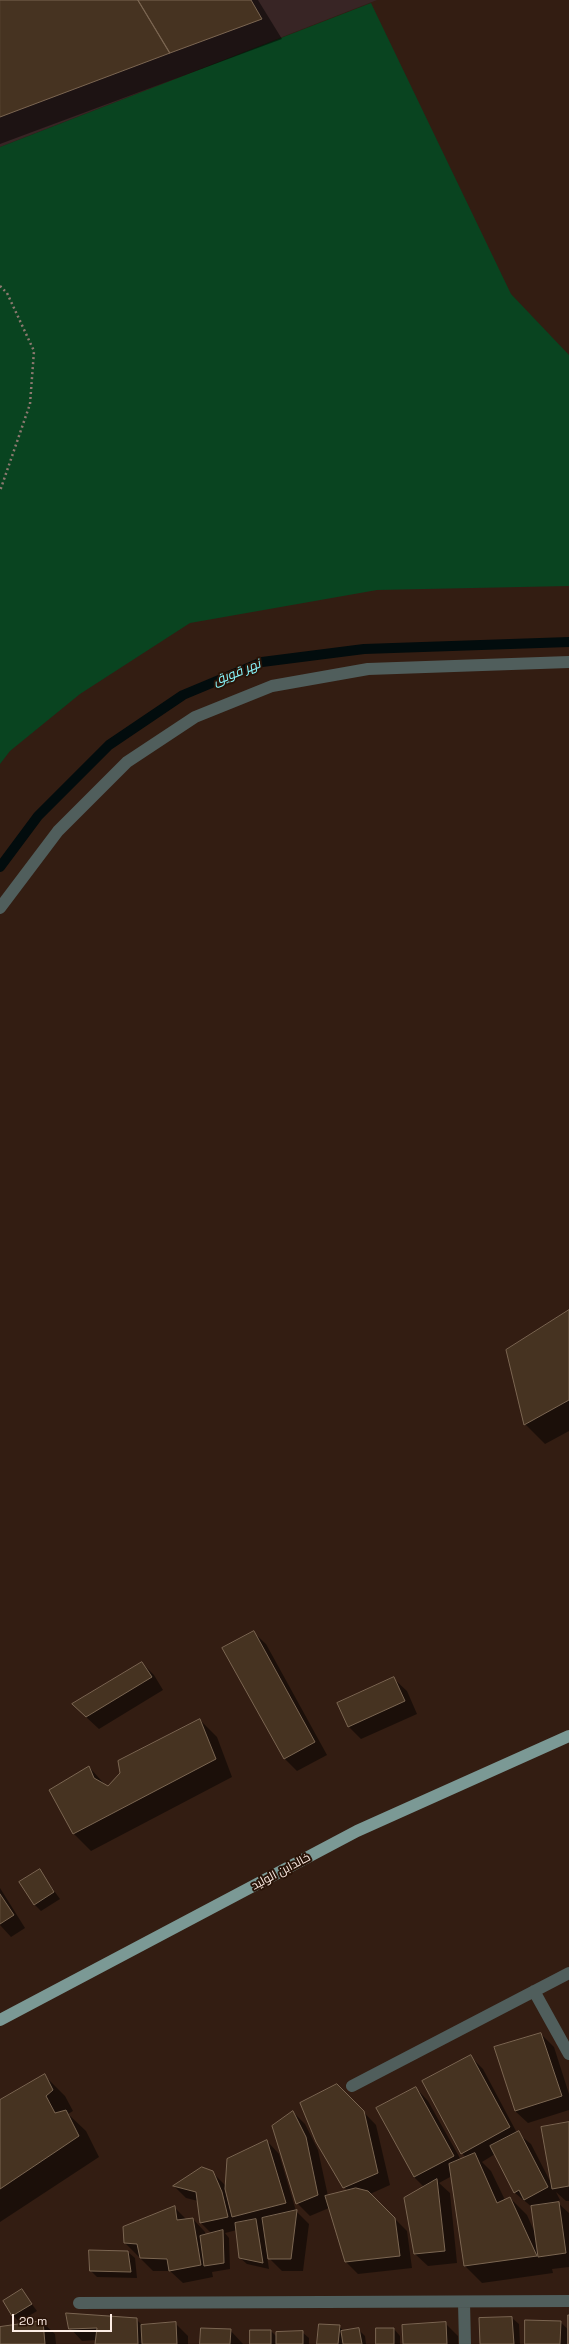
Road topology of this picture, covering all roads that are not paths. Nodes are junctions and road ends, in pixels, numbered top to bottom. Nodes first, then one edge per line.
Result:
1 (569, 662) edge
2 (0, 908) edge
3 (569, 1736) edge
4 (569, 1973) edge
5 (534, 1990) junction
6 (0, 2020) edge
7 (569, 2054) edge
8 (352, 2086) dead end
9 (569, 2301) edge
10 (464, 2302) junction
11 (79, 2303) dead end
12 (466, 2344) edge

1 - 2 street
3 - 6 main road, خالدابن الوليد
4 - 5 street
5 - 7 street
5 - 8 street
9 - 10 street
10 - 11 street
10 - 12 street

